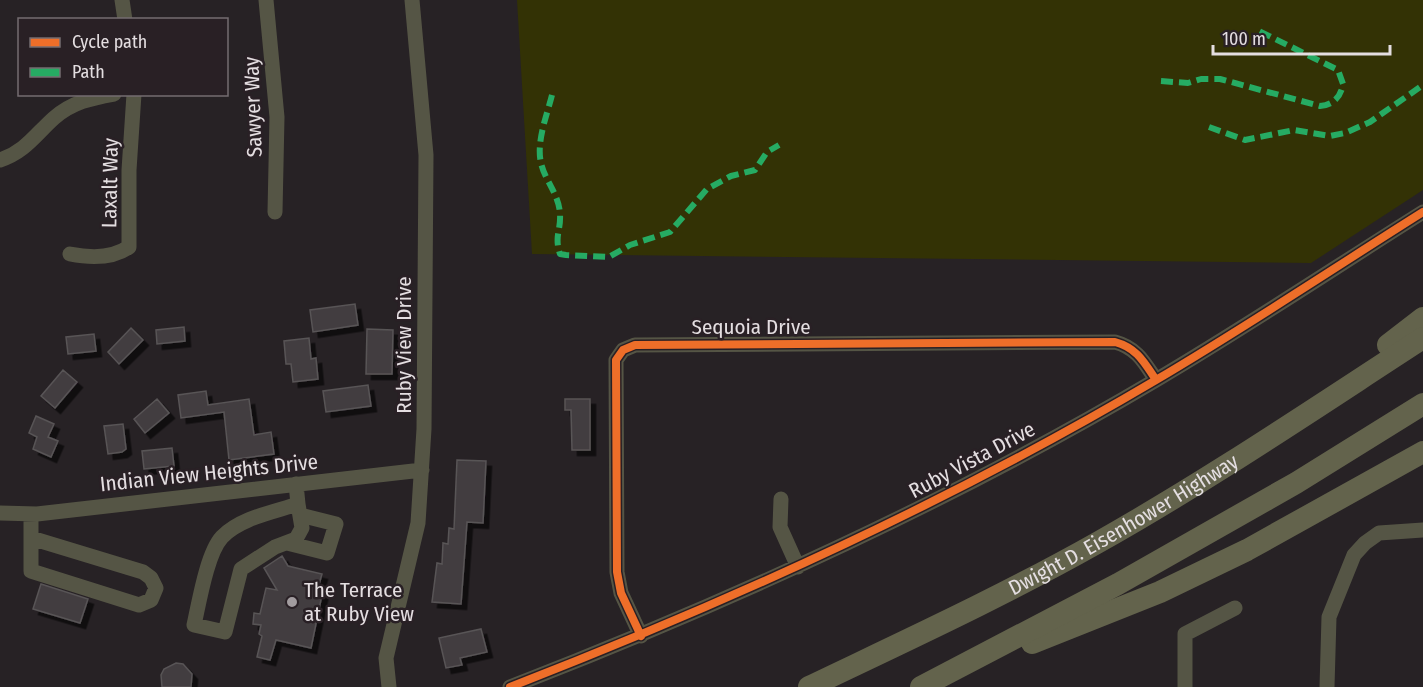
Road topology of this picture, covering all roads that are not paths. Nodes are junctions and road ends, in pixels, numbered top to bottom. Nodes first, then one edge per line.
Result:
1 (122, 0) edge
2 (266, 0) edge
3 (412, 0) edge
4 (125, 18) edge
5 (102, 96) edge
6 (134, 96) edge
7 (0, 160) edge
8 (275, 212) dead end
9 (1423, 212) edge
10 (70, 254) dead end
11 (1423, 318) edge
12 (1423, 338) edge
13 (1155, 380) junction
14 (1423, 404) edge
15 (1423, 452) edge
16 (1229, 465) junction
17 (422, 470) junction
18 (296, 484) junction
19 (781, 499) dead end
20 (299, 510) junction
21 (0, 513) edge
22 (31, 514) junction
23 (1423, 530) edge
24 (31, 538) junction
25 (286, 543) junction
26 (798, 567) junction
27 (1235, 608) dead end
28 (641, 636) junction
29 (389, 687) edge
30 (510, 687) edge
31 (809, 687) edge
32 (922, 687) edge
33 (1185, 687) edge
34 (1327, 687) edge

1 - 4 street
2 - 8 street, Sawyer Way
3 - 17 street, Ruby View Drive
5 - 7 street
6 - 10 street, Laxalt Way
9 - 13 street, Ruby Vista Drive
11 - 16 highway
12 - 16 highway, Dwight D. Eisenhower Highway
13 - 26 street, Ruby Vista Drive
13 - 28 street, Sequoia Drive
14 - 32 highway
15 - 32 highway
16 - 31 highway, Dwight D. Eisenhower Highway
17 - 18 street, Indian View Heights Drive
17 - 29 street, Ruby View Drive
18 - 20 street
18 - 22 street, Indian View Heights Drive
19 - 26 street
20 - 25 street
20 - 25 street
20 - 25 street
21 - 22 street, Indian View Heights Drive
22 - 24 street
23 - 34 street
24 - 24 street
26 - 28 street, Ruby Vista Drive
27 - 33 street
28 - 30 street, Ruby Vista Drive

